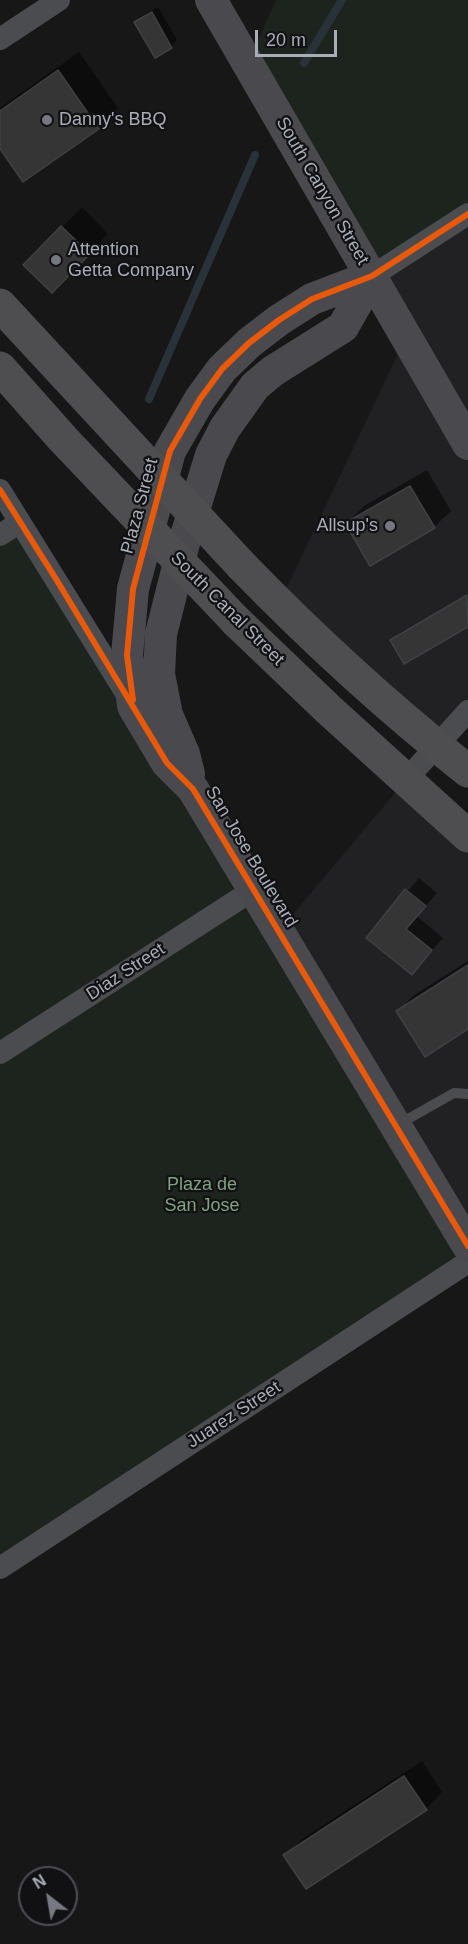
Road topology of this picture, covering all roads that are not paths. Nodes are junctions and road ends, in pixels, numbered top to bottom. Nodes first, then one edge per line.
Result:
1 (59, 0) edge
2 (211, 0) edge
3 (0, 39) edge
4 (468, 214) edge
5 (372, 276) junction
6 (0, 305) edge
7 (0, 368) edge
8 (468, 444) edge
9 (0, 490) edge
10 (20, 522) junction
11 (0, 535) edge
12 (133, 706) junction
13 (468, 711) edge
14 (436, 746) junction
15 (468, 771) edge
16 (405, 781) junction
17 (193, 789) junction
18 (468, 836) edge
19 (253, 890) junction
20 (0, 1053) edge
21 (468, 1094) edge
22 (396, 1125) junction
23 (468, 1246) edge
24 (468, 1262) edge
25 (0, 1568) edge

1 - 3 street
2 - 5 street, South Canyon Street
4 - 5 street, Plaza Street
5 - 8 street, South Canyon Street
5 - 12 street, Plaza Street
5 - 17 street, Plaza Street
6 - 14 highway, bridge
7 - 16 highway, South Canal Street, bridge
9 - 10 street, San Jose Boulevard
10 - 11 street
10 - 12 street, San Jose Boulevard
12 - 17 street, San Jose Boulevard
13 - 14 street
14 - 15 highway
14 - 16 street
16 - 18 highway, South Canal Street
17 - 19 street, San Jose Boulevard
19 - 20 street, Diaz Street
19 - 22 street, San Jose Boulevard
21 - 22 lane
22 - 23 street, San Jose Boulevard
24 - 25 street, Juarez Street

